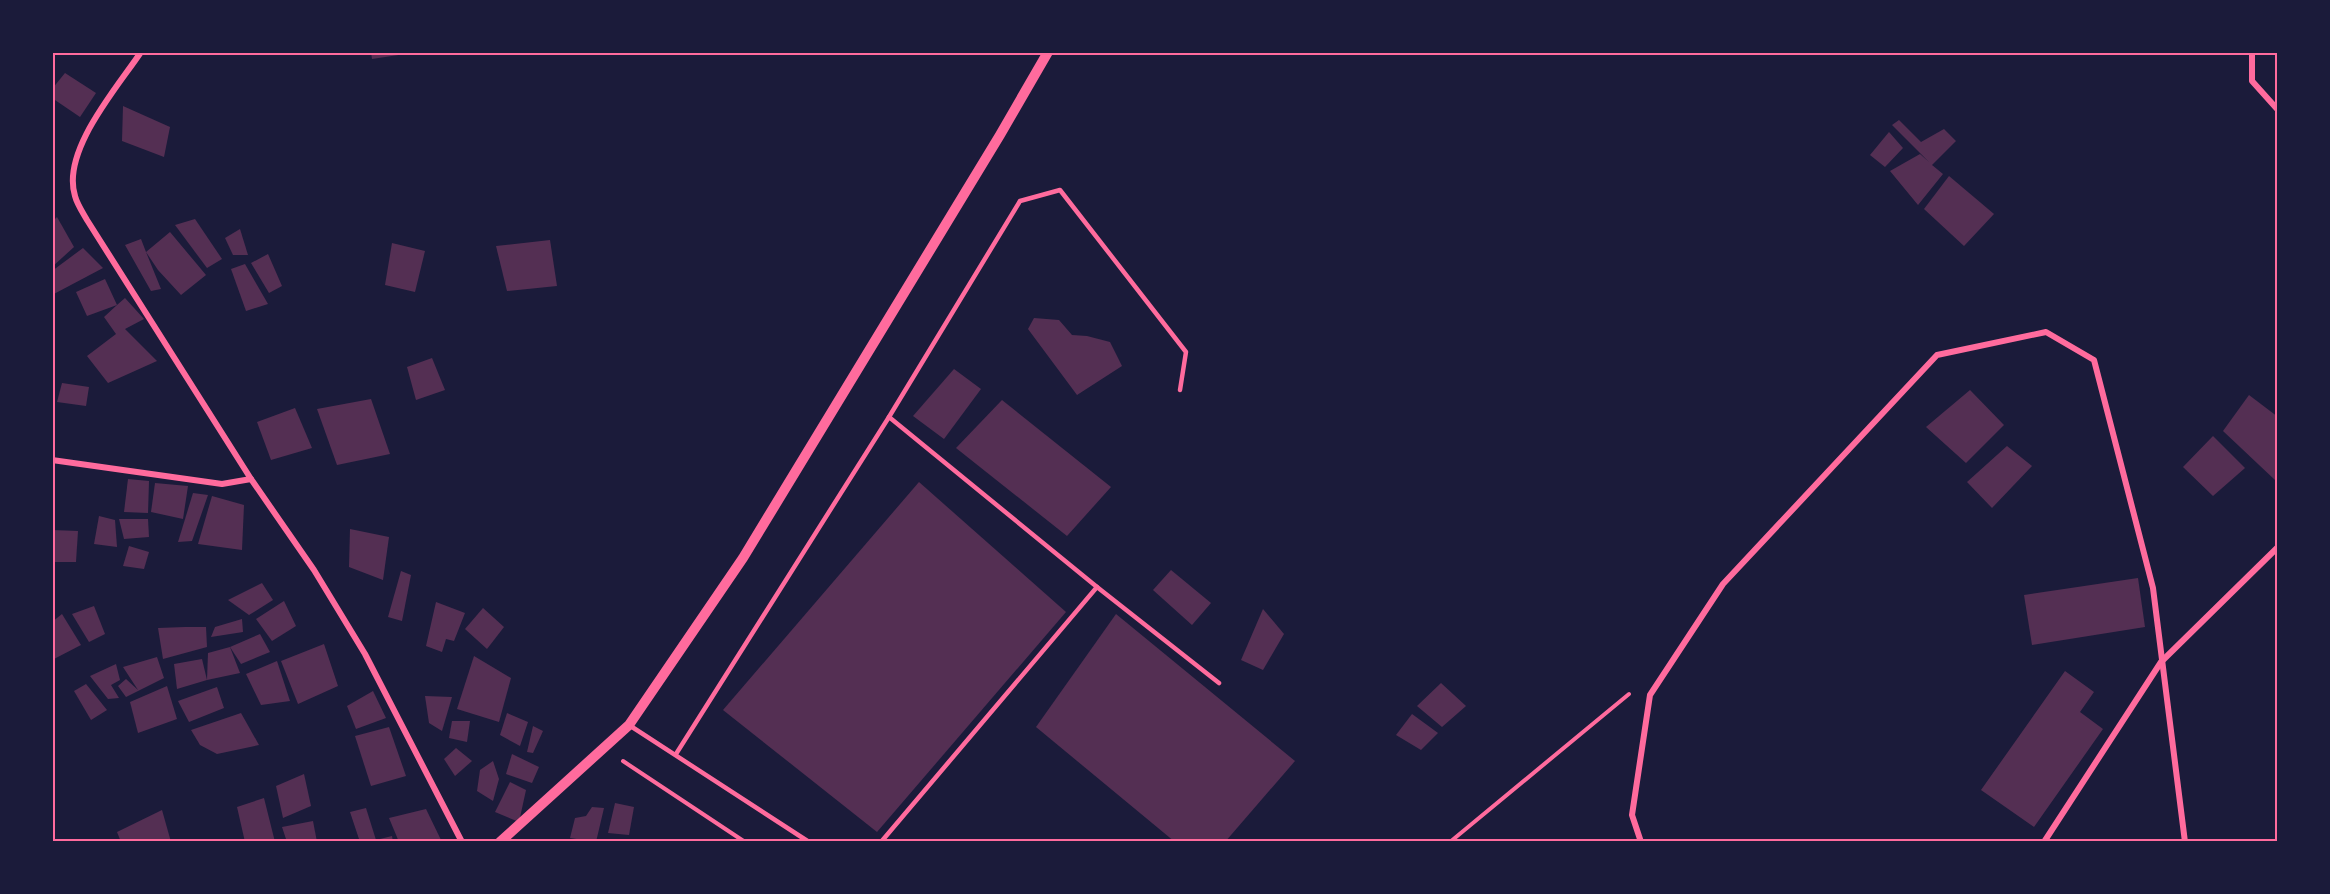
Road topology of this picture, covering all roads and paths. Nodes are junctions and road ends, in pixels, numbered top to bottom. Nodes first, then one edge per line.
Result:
1 (141, 52) edge
2 (1048, 52) edge
3 (2252, 52) edge
4 (2277, 110) edge
5 (1180, 390) dead end
6 (889, 417) junction
7 (52, 460) edge
8 (251, 479) junction
9 (2277, 547) edge
10 (1097, 587) junction
11 (2162, 662) junction
12 (1219, 683) dead end
13 (1659, 683) junction
14 (628, 724) junction
15 (676, 754) junction
16 (620, 759) dead end
17 (462, 842) edge
18 (500, 842) edge
19 (745, 842) edge
20 (808, 842) edge
21 (880, 842) edge
22 (1450, 842) edge
23 (1641, 842) edge
24 (2044, 842) edge
25 (2185, 842) edge

1 - 8 street
2 - 14 street
3 - 4 street
5 - 6 lane
6 - 10 lane
6 - 15 lane
7 - 8 street
8 - 17 street
9 - 11 street
10 - 12 lane
10 - 21 lane
11 - 13 street
11 - 24 street
11 - 25 street
13 - 22 path
13 - 23 street
14 - 15 lane
14 - 18 street
15 - 20 lane
16 - 19 path

